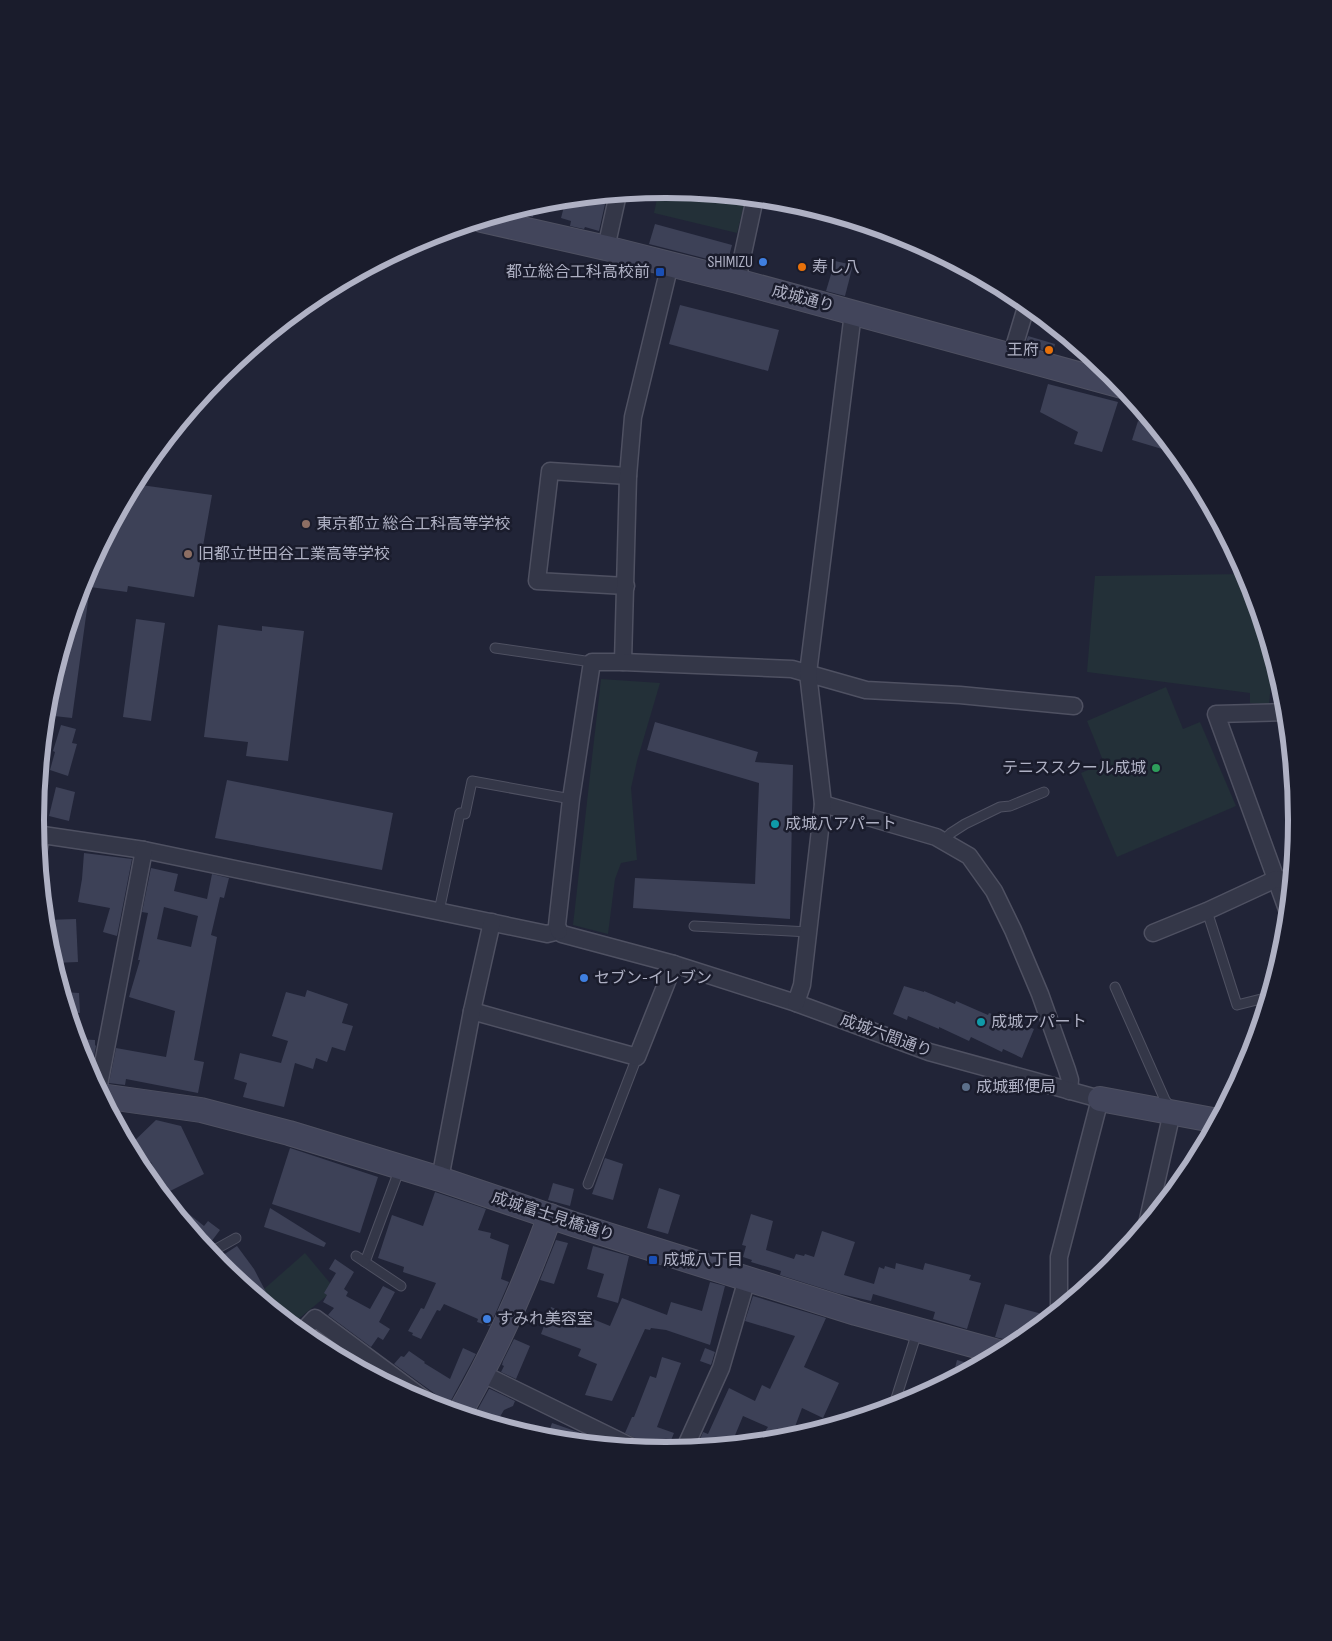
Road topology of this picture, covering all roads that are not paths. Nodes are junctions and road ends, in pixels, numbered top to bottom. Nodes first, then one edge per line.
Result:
1 (616, 201) edge
2 (753, 205) edge
3 (493, 223) edge
4 (606, 248) junction
5 (670, 264) junction
6 (737, 281) junction
7 (1025, 312) edge
8 (853, 313) junction
9 (1011, 357) junction
10 (1107, 382) edge
11 (628, 476) junction
12 (626, 586) junction
13 (495, 648) dead end
14 (592, 662) junction
15 (623, 662) junction
16 (808, 674) junction
17 (1074, 706) dead end
18 (1278, 712) edge
19 (1044, 792) dead end
20 (571, 799) junction
21 (824, 804) junction
22 (44, 835) edge
23 (943, 841) junction
24 (144, 850) junction
25 (1284, 879) edge
26 (439, 911) junction
27 (1207, 911) junction
28 (492, 922) junction
29 (694, 926) dead end
30 (559, 931) junction
31 (809, 932) junction
32 (1153, 933) dead end
33 (674, 964) junction
34 (1115, 987) dead end
35 (1262, 999) edge
36 (796, 1003) junction
37 (472, 1011) junction
38 (636, 1057) junction
39 (100, 1079) edge
40 (1069, 1091) junction
41 (109, 1097) edge
42 (1100, 1099) junction
43 (1172, 1112) junction
44 (1212, 1119) edge
45 (400, 1168) junction
46 (440, 1179) junction
47 (588, 1184) dead end
48 (1150, 1212) edge
49 (550, 1216) junction
50 (236, 1238) dead end
51 (216, 1250) edge
52 (356, 1256) dead end
53 (365, 1262) junction
54 (747, 1279) junction
55 (401, 1286) dead end
56 (1059, 1302) edge
57 (306, 1327) edge
58 (918, 1330) junction
59 (992, 1350) edge
60 (483, 1374) junction
61 (409, 1387) edge
62 (896, 1398) edge
63 (462, 1409) edge
64 (621, 1441) edge
65 (688, 1442) edge

1 - 4 street
2 - 6 street
3 - 4 street, 成城通り
4 - 5 street, 成城通り
5 - 6 street, 成城通り
5 - 11 street
6 - 8 street, 成城通り
7 - 9 street
8 - 9 street, 成城通り
8 - 16 street
9 - 10 street, 成城通り
11 - 12 street
11 - 12 street
12 - 15 street
13 - 14 lane
14 - 15 street
14 - 20 street
15 - 16 street
16 - 17 street
16 - 21 street
18 - 25 street
19 - 23 lane
20 - 26 lane
20 - 30 street
21 - 23 street
21 - 31 street
22 - 24 street
23 - 40 street
24 - 26 street
24 - 39 street
25 - 27 street
26 - 28 street
27 - 32 street
27 - 35 lane
28 - 30 street
28 - 37 street
29 - 31 lane
30 - 33 street, 成城六間通り
31 - 36 street
33 - 36 street, 成城六間通り
33 - 38 street
34 - 43 lane
36 - 40 street, 成城六間通り
37 - 38 street
37 - 46 street
38 - 47 lane
40 - 42 street, 成城六間通り
41 - 45 street, 成城富士見橋通り
42 - 43 street, 成城六間通り
42 - 56 street
43 - 44 street, 成城六間通り
43 - 48 street
45 - 46 street, 成城富士見橋通り
45 - 53 lane
46 - 49 street, 成城富士見橋通り
49 - 54 street, 成城富士見橋通り
49 - 60 street
50 - 51 lane
52 - 53 lane
53 - 55 lane
54 - 58 street, 成城富士見橋通り
54 - 65 street
57 - 61 street
58 - 59 street, 成城富士見橋通り
58 - 62 lane
60 - 63 street
60 - 64 street

